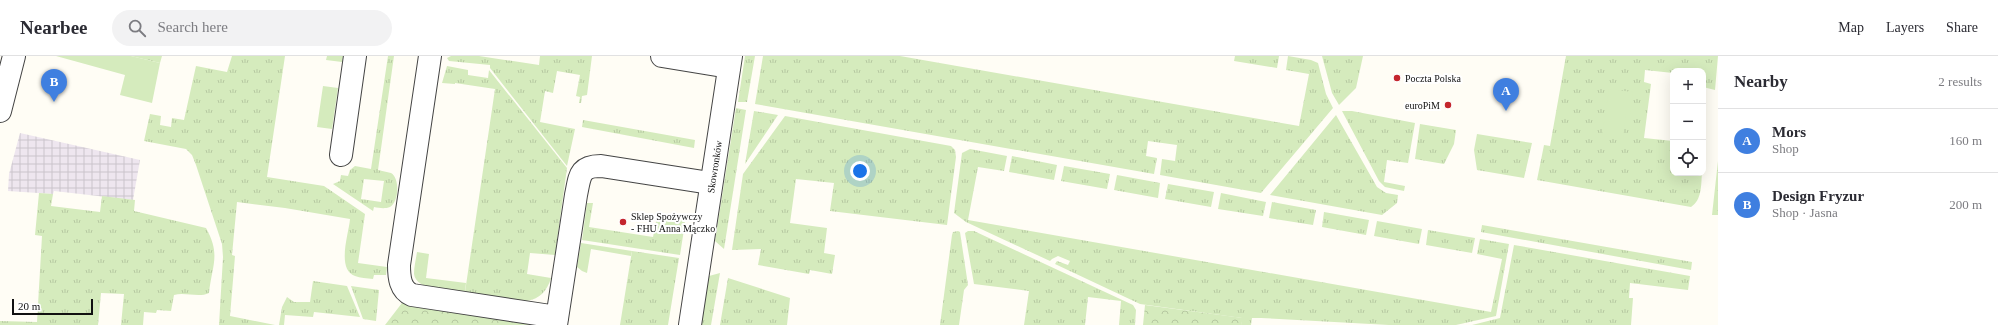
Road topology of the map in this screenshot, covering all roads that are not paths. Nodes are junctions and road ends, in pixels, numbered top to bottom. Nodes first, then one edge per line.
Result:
1 (14, 56) edge
2 (356, 56) edge
3 (430, 56) edge
4 (662, 56) edge
5 (730, 61) edge
6 (0, 111) edge
7 (341, 155) dead end
8 (710, 183) junction
9 (557, 321) edge
10 (690, 325) edge

1 - 6 street
2 - 7 street
3 - 9 street
4 - 5 street
5 - 8 street, Skowronków
8 - 9 street
8 - 10 street, Skowronków

